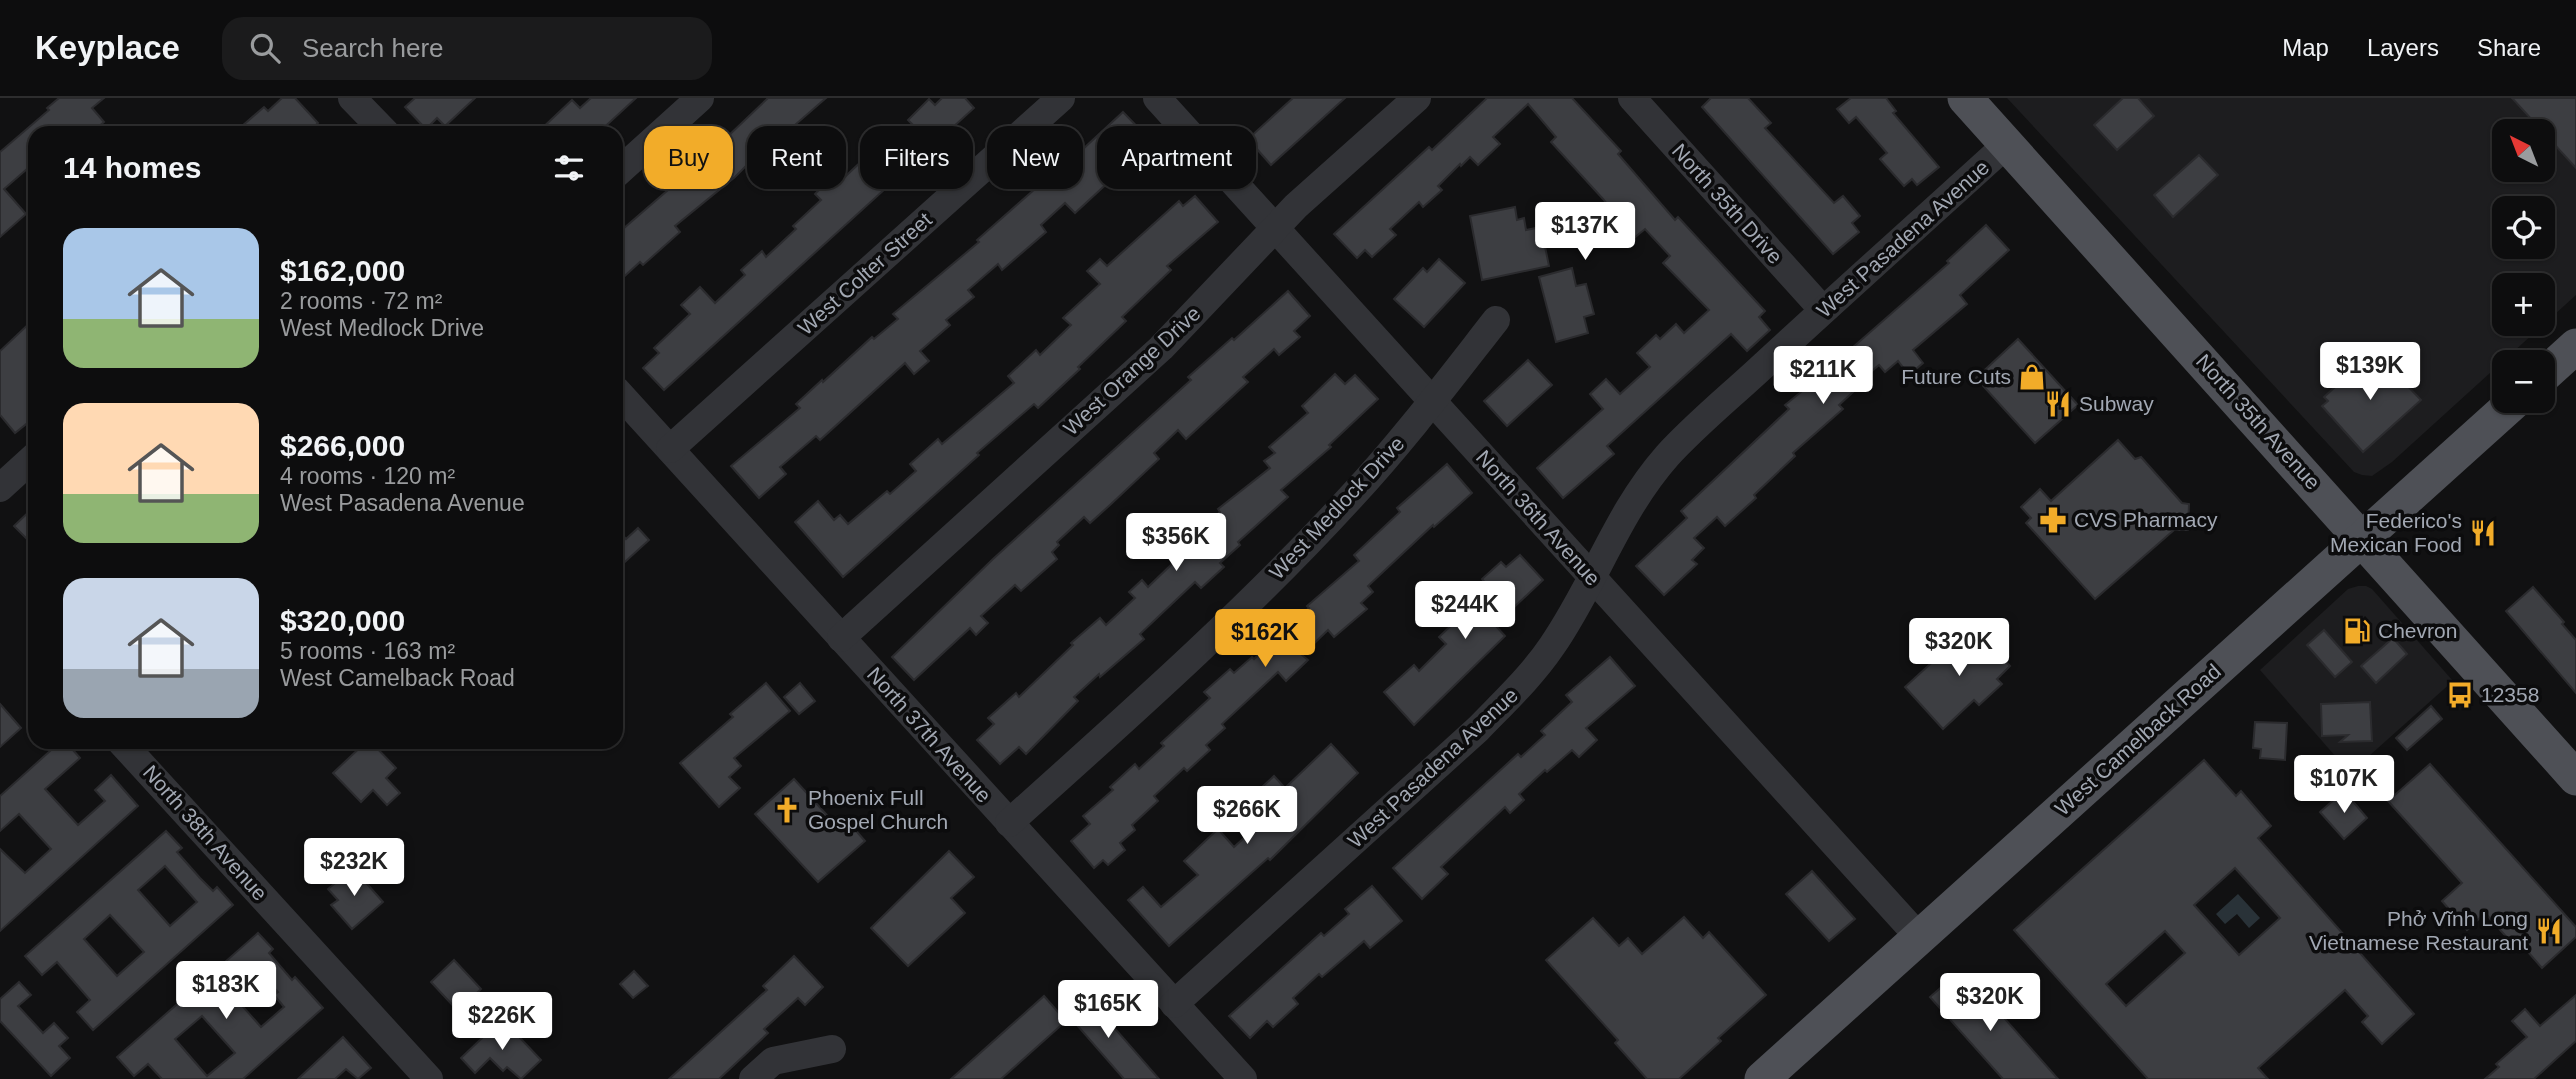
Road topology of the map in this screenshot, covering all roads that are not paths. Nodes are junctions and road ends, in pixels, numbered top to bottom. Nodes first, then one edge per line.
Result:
1 (353, 98) edge
2 (700, 98) edge
3 (1061, 98) edge
4 (1157, 98) edge
5 (1417, 98) edge
6 (1632, 98) edge
7 (1965, 98) edge
8 (379, 126) edge
9 (2007, 144) junction
10 (623, 168) edge
11 (1275, 227) junction
12 (1823, 310) junction
13 (1496, 320) dead end
14 (2576, 346) edge
15 (2555, 365) edge
16 (623, 398) edge
17 (1432, 401) junction
18 (2502, 413) edge
19 (670, 449) junction
20 (28, 463) edge
21 (0, 488) edge
22 (2362, 538) junction
23 (1592, 578) junction
24 (841, 638) junction
25 (127, 749) edge
26 (2576, 778) edge
27 (1009, 823) junction
28 (1919, 937) junction
29 (1174, 1004) junction
30 (832, 1049) dead end
31 (429, 1079) edge
32 (753, 1079) edge
33 (1242, 1079) edge
34 (1762, 1079) edge

1 - 8 street
2 - 10 street
3 - 19 street, West Colter Street
4 - 11 street, North 36th Avenue
5 - 11 street, West Orange Drive
6 - 12 street, North 35th Drive
7 - 9 main road, North 35th Avenue
9 - 12 street, West Pasadena Avenue
9 - 22 main road, North 35th Avenue
11 - 17 street, North 36th Avenue
11 - 24 street, West Orange Drive
12 - 23 street, West Pasadena Avenue
13 - 17 street, West Medlock Drive
14 - 15 main road
16 - 19 street, North 37th Avenue
17 - 23 street, North 36th Avenue
17 - 27 street, West Medlock Drive
18 - 22 main road, West Camelback Road
19 - 24 street, North 37th Avenue
20 - 21 street
22 - 26 main road, North 35th Avenue
22 - 28 main road, West Camelback Road
23 - 28 street, North 36th Avenue
23 - 29 street, West Pasadena Avenue
24 - 27 street, North 37th Avenue
25 - 31 street, North 38th Avenue
27 - 29 street, North 37th Avenue
28 - 34 main road, West Camelback Road
29 - 33 street, North 37th Avenue
30 - 32 street

